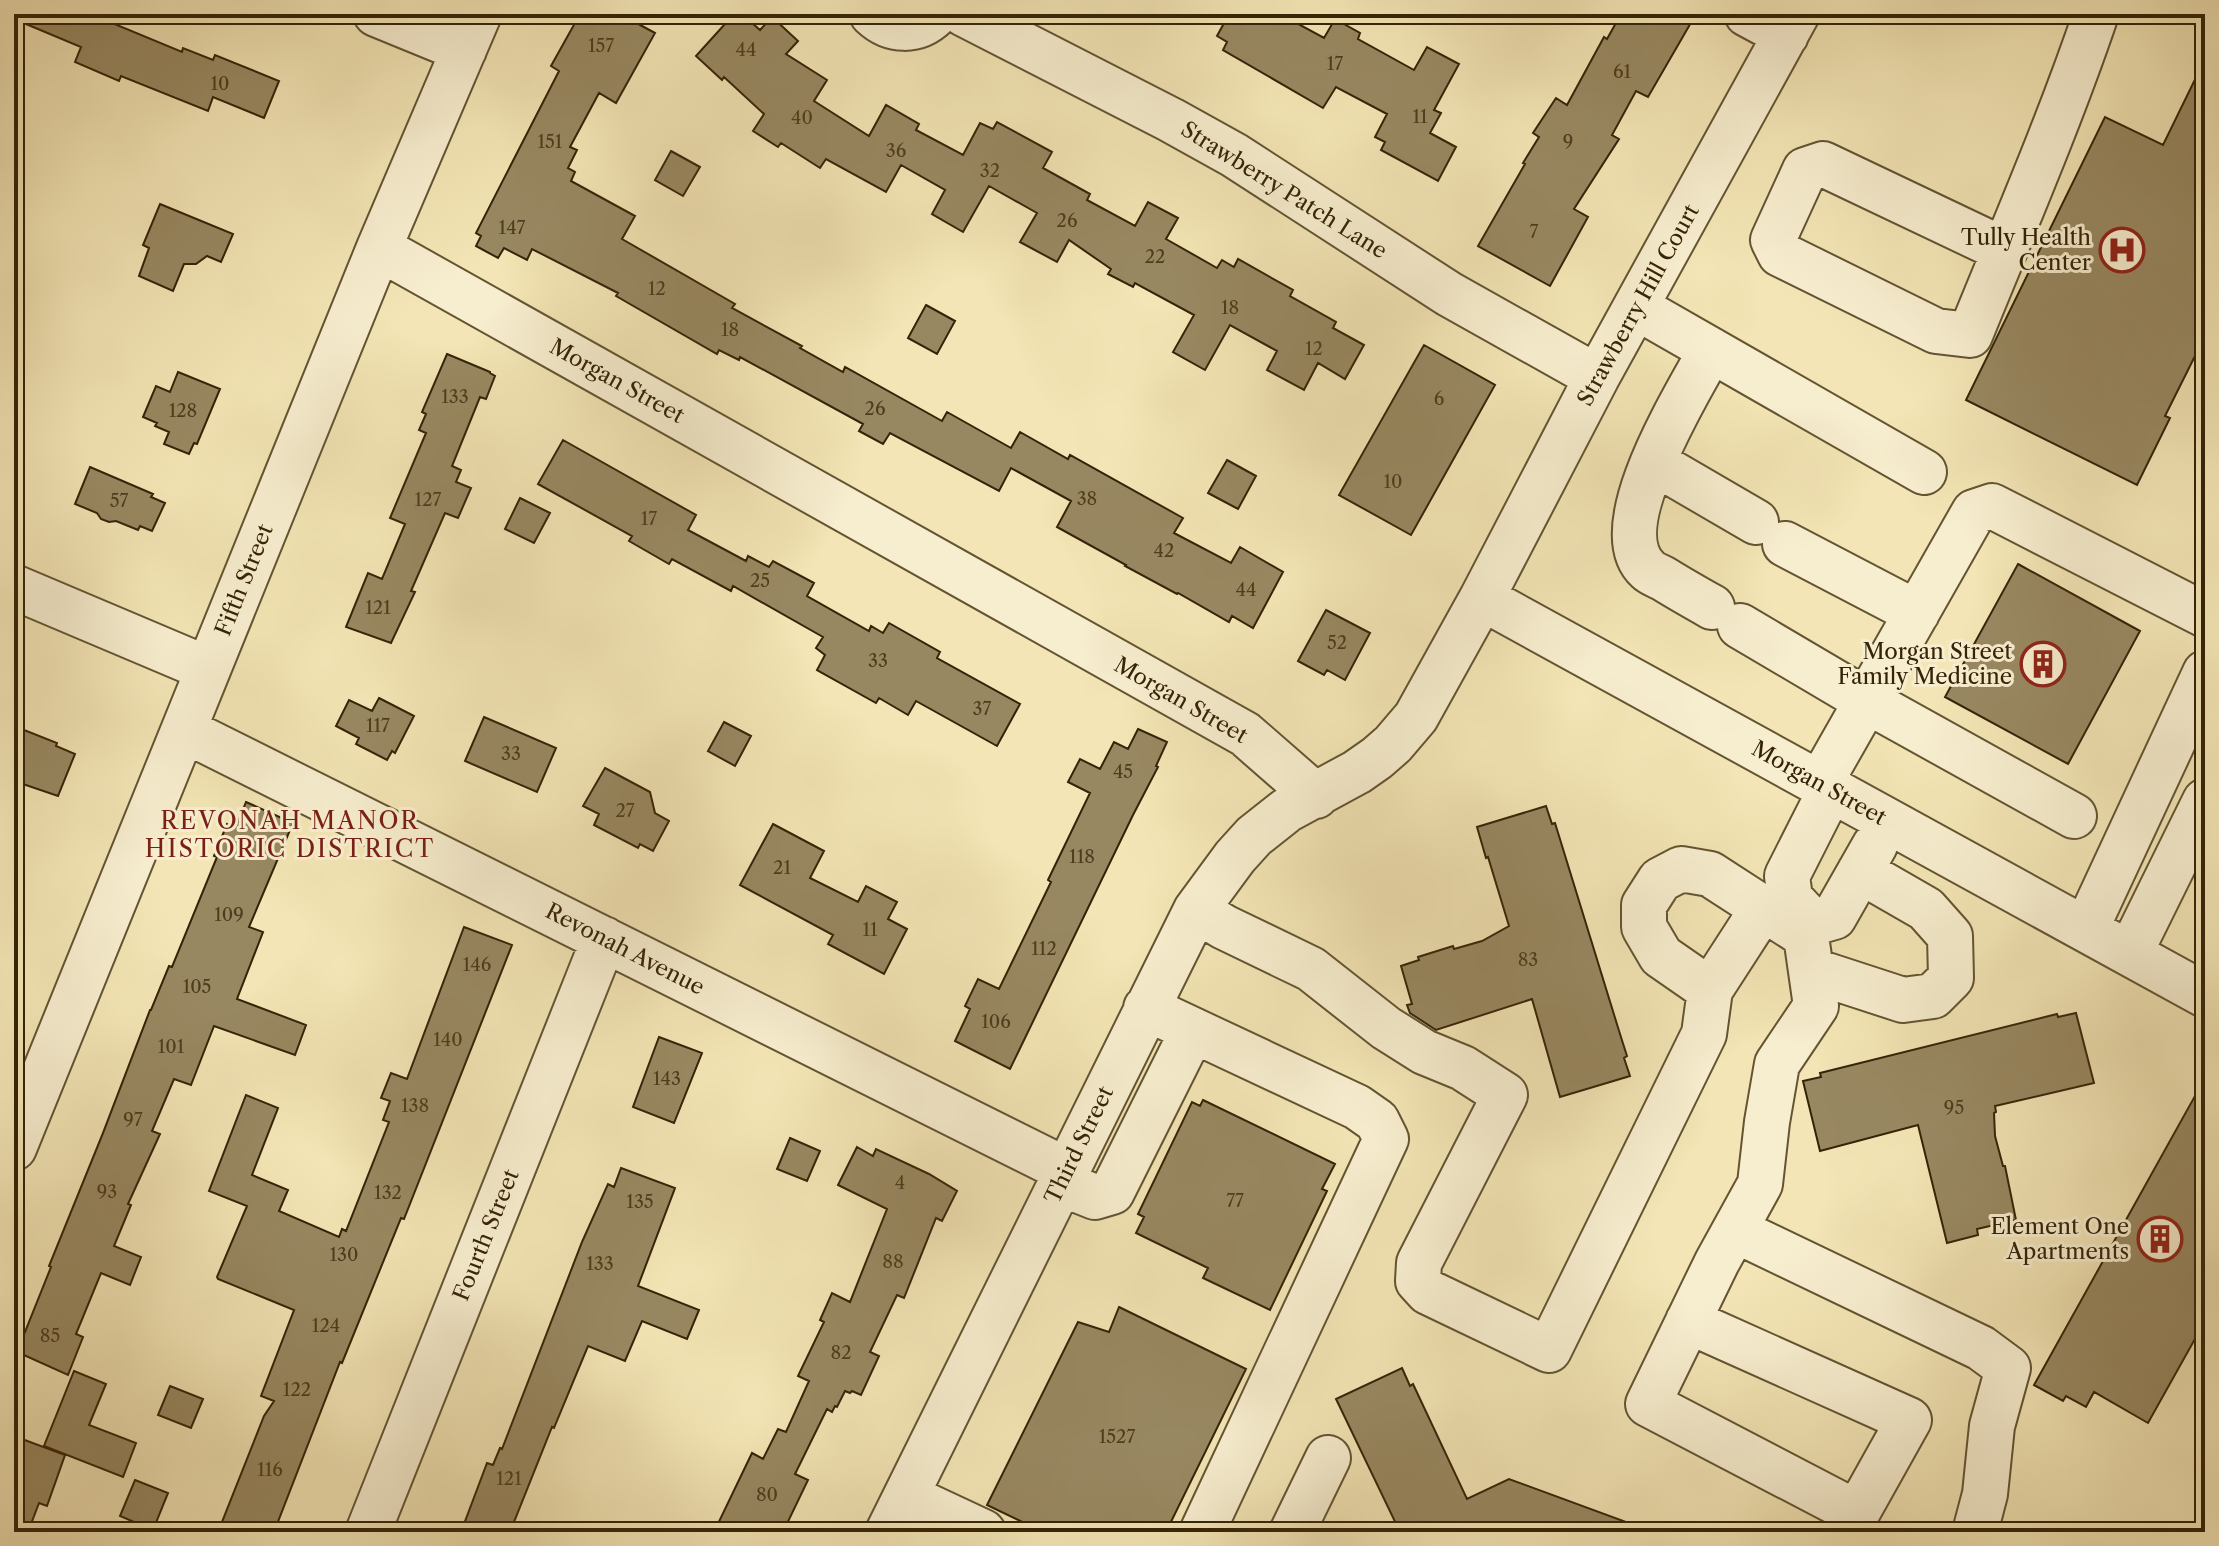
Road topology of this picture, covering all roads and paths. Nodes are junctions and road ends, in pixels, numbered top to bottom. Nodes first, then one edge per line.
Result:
1 (376, 14) edge
2 (872, 14) edge
3 (936, 14) edge
4 (964, 14) edge
5 (1747, 14) edge
6 (2096, 14) edge
7 (1792, 24) edge
8 (472, 32) edge
9 (379, 248) junction
10 (2004, 250) junction
11 (1636, 307) junction
12 (1711, 350) junction
13 (1597, 377) junction
14 (1653, 462) junction
15 (1924, 472) dead end
16 (14, 587) edge
17 (1482, 598) junction
18 (1917, 613) junction
19 (2205, 615) edge
20 (208, 669) junction
21 (2205, 673) edge
22 (1867, 701) junction
23 (184, 730) junction
24 (1316, 796) junction
25 (1849, 799) junction
26 (2205, 801) edge
27 (2074, 816) dead end
28 (1860, 871) junction
29 (1196, 910) junction
30 (1796, 927) junction
31 (2086, 929) junction
32 (604, 939) junction
33 (2130, 953) junction
34 (1710, 990) junction
35 (2205, 995) edge
36 (1146, 1008) junction
37 (1193, 1030) junction
38 (14, 1148) edge
39 (1063, 1177) junction
40 (1735, 1230) junction
41 (1688, 1321) junction
42 (1328, 1458) dead end
43 (897, 1514) edge
44 (368, 1532) edge
45 (983, 1532) edge
46 (1202, 1532) edge
47 (1292, 1532) edge
48 (1975, 1532) edge

1 - 8 street
2 - 3 street
4 - 13 street, Strawberry Patch Lane
5 - 7 street
6 - 10 street
7 - 11 street, Strawberry Hill Court
8 - 9 street, Fifth Street
9 - 20 street, Fifth Street
9 - 24 street, Morgan Street
10 - 10 street
11 - 12 street
11 - 13 street, Strawberry Hill Court
12 - 14 street
12 - 15 street
13 - 17 street, Strawberry Hill Court
14 - 18 street
14 - 22 street
16 - 20 street
17 - 24 street
17 - 25 street, Morgan Street
18 - 19 street
18 - 22 street
20 - 23 street, Fifth Street
21 - 31 street
22 - 25 street
22 - 27 street
23 - 32 street, Revonah Avenue
23 - 38 street, Fifth Street
24 - 29 street, Third Street
25 - 28 street
25 - 30 street
25 - 31 street, Morgan Street
26 - 33 street
28 - 30 street
28 - 30 street
29 - 34 street
29 - 36 street, Third Street
30 - 34 street
30 - 34 street
30 - 40 street
31 - 33 street, Morgan Street
32 - 39 street, Revonah Avenue
32 - 44 street, Fourth Street
33 - 35 street, Morgan Street
36 - 37 street
36 - 39 street, Third Street
37 - 39 street, Revonah Avenue
37 - 46 street
39 - 43 street, Third Street
40 - 41 street
40 - 48 street
41 - 41 street
42 - 47 street
43 - 45 street

